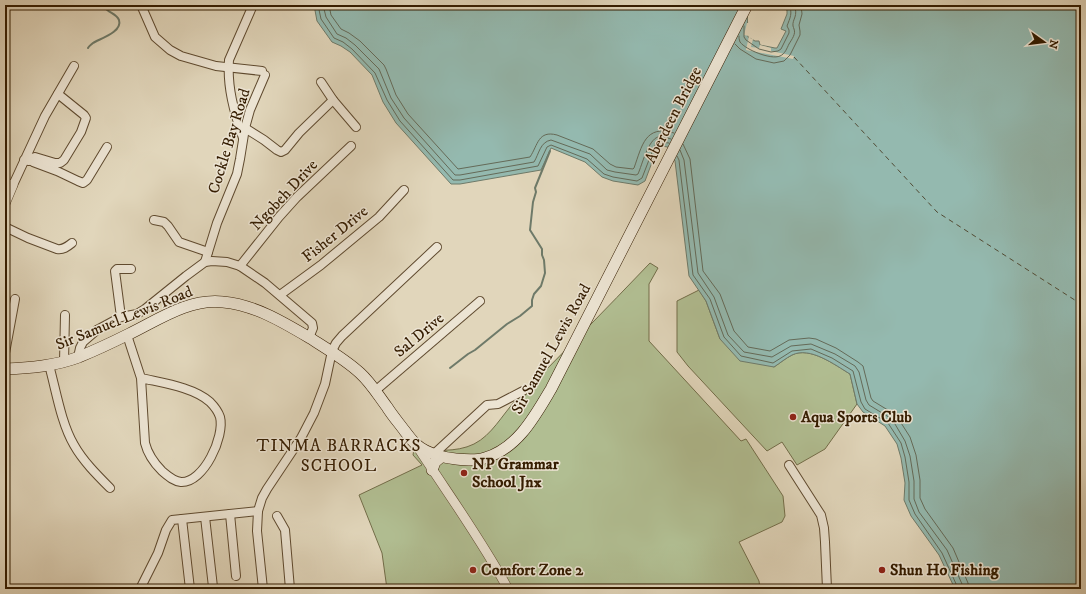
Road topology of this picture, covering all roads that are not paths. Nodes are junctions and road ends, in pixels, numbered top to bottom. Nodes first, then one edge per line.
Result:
1 (141, 5) edge
2 (253, 5) edge
3 (747, 5) edge
4 (74, 66) dead end
5 (229, 68) junction
6 (321, 82) dead end
7 (58, 94) junction
8 (333, 100) junction
9 (356, 127) dead end
10 (245, 128) junction
11 (243, 138) junction
12 (351, 146) dead end
13 (107, 147) dead end
14 (27, 160) junction
15 (9, 184) edge
16 (404, 190) dead end
17 (5, 204) edge
18 (154, 220) dead end
19 (5, 227) edge
20 (628, 240) joint
21 (72, 243) dead end
22 (438, 247) dead end
23 (208, 252) junction
24 (205, 262) junction
25 (240, 266) junction
26 (131, 269) dead end
27 (280, 295) junction
28 (15, 299) dead end
29 (480, 301) dead end
30 (65, 316) dead end
31 (121, 318) junction
32 (127, 335) junction
33 (309, 338) junction
34 (334, 347) junction
35 (5, 353) edge
36 (78, 357) junction
37 (64, 362) junction
38 (49, 365) junction
39 (5, 369) edge
40 (141, 378) junction
41 (523, 390) dead end
42 (375, 391) junction
43 (416, 445) junction
44 (438, 456) junction
45 (789, 465) dead end
46 (432, 470) junction
47 (110, 488) dead end
48 (258, 511) junction
49 (230, 514) junction
50 (277, 516) dead end
51 (205, 517) junction
52 (182, 519) junction
53 (236, 576) dead end
54 (213, 587) dead end
55 (140, 589) edge
56 (190, 589) edge
57 (263, 589) edge
58 (290, 589) edge
59 (508, 589) edge
60 (827, 589) edge

1 - 5 street
2 - 5 street
3 - 20 main road, Aberdeen Bridge
4 - 7 street
5 - 10 street, Cockle Bay Road
5 - 11 street
6 - 8 street
7 - 14 street
7 - 14 street
8 - 9 street
8 - 10 street
10 - 11 street, Cockle Bay Road
11 - 23 street, Cockle Bay Road
12 - 25 street, Ngobeh Drive
13 - 14 street
14 - 15 street
15 - 17 street
16 - 27 street, Fisher Drive
18 - 23 street
19 - 21 street
20 - 44 main road, Sir Samuel Lewis Road
22 - 34 street
23 - 24 street, Cockle Bay Road
24 - 25 street
24 - 31 street
25 - 27 street
26 - 31 street
27 - 33 street
28 - 35 street
29 - 42 street, Sal Drive
30 - 37 street
31 - 36 street
32 - 33 main road, Sir Samuel Lewis Road
32 - 36 main road, Sir Samuel Lewis Road
32 - 40 street
33 - 34 main road, Sir Samuel Lewis Road
34 - 42 main road, Sir Samuel Lewis Road
34 - 48 street
36 - 37 main road, Sir Samuel Lewis Road
37 - 38 main road, Sir Samuel Lewis Road
38 - 39 main road, Sir Samuel Lewis Road
38 - 47 street
40 - 40 street
41 - 44 street
42 - 43 main road, Sir Samuel Lewis Road
43 - 44 main road, Sir Samuel Lewis Road
43 - 46 street
44 - 46 main road
45 - 60 street
46 - 59 street
48 - 49 street
48 - 57 street
49 - 51 street
49 - 53 street
50 - 58 street
51 - 52 street
51 - 54 street
52 - 55 street
52 - 56 street

